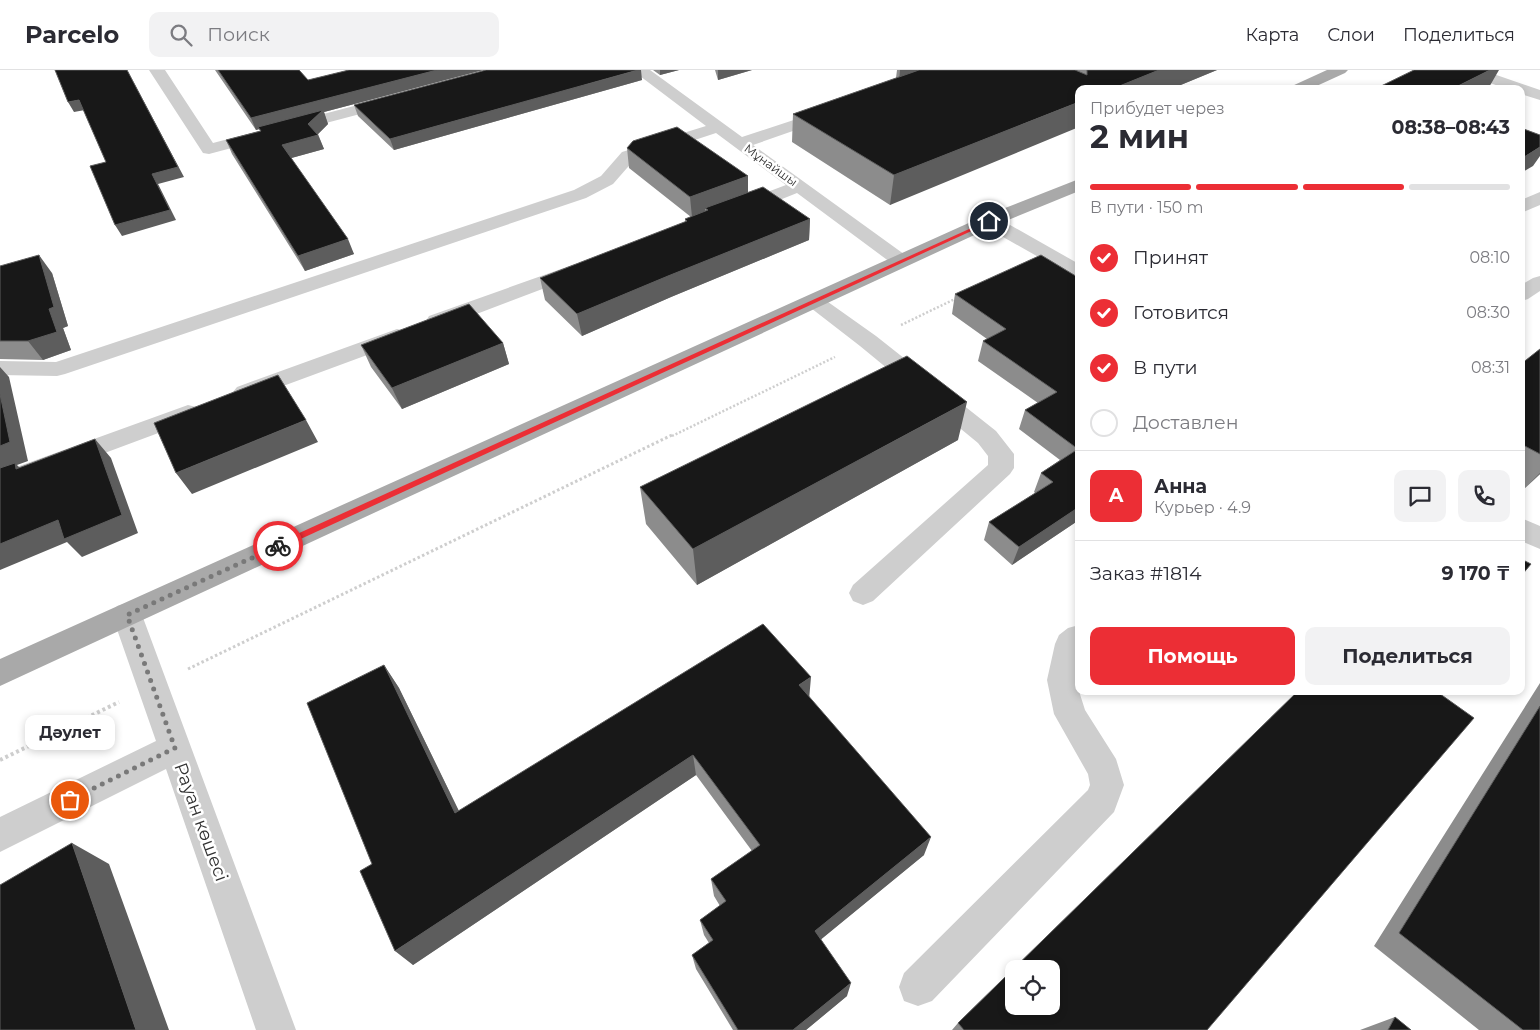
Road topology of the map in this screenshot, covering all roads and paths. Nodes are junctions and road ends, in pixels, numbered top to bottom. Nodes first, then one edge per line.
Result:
1 (157, 70) edge
2 (640, 70) edge
3 (1340, 70) edge
4 (1467, 70) edge
5 (1306, 85) edge
6 (1511, 85) edge
7 (1525, 90) edge
8 (1540, 95) edge
9 (411, 96) edge
10 (843, 108) edge
11 (718, 127) junction
12 (741, 143) junction
13 (800, 186) junction
14 (1075, 186) edge
15 (1540, 198) edge
16 (1525, 205) edge
17 (725, 214) edge
18 (989, 221) junction
19 (901, 261) junction
20 (595, 262) edge
21 (1075, 270) edge
22 (1540, 282) edge
23 (1525, 292) edge
24 (958, 298) edge
25 (814, 301) junction
26 (868, 341) junction
27 (0, 368) edge
28 (0, 483) edge
29 (1525, 530) edge
30 (1540, 539) edge
31 (863, 593) dead end
32 (127, 615) junction
33 (1075, 641) edge
34 (0, 673) edge
35 (152, 686) junction
36 (175, 748) junction
37 (0, 760) edge
38 (0, 835) edge
39 (918, 987) dead end
40 (276, 1030) edge

1 - 9 street
2 - 11 street, Мұнайшы
3 - 5 main road
4 - 6 street
7 - 8 street
10 - 12 street
11 - 12 street, Мұнайшы
11 - 27 street
12 - 13 street, Мұнайшы
13 - 17 street
13 - 19 street, Мұнайшы
14 - 18 main road
15 - 16 street
18 - 19 main road
18 - 21 street
19 - 25 main road
20 - 28 street
22 - 23 street
24 - 26 path
25 - 26 street
25 - 32 main road
26 - 31 street
26 - 35 path
29 - 30 street
32 - 34 main road
32 - 35 street, Рауан көшесі
33 - 39 street
35 - 36 street, Рауан көшесі
35 - 37 path
36 - 38 street
36 - 40 street, Рауан көшесі

